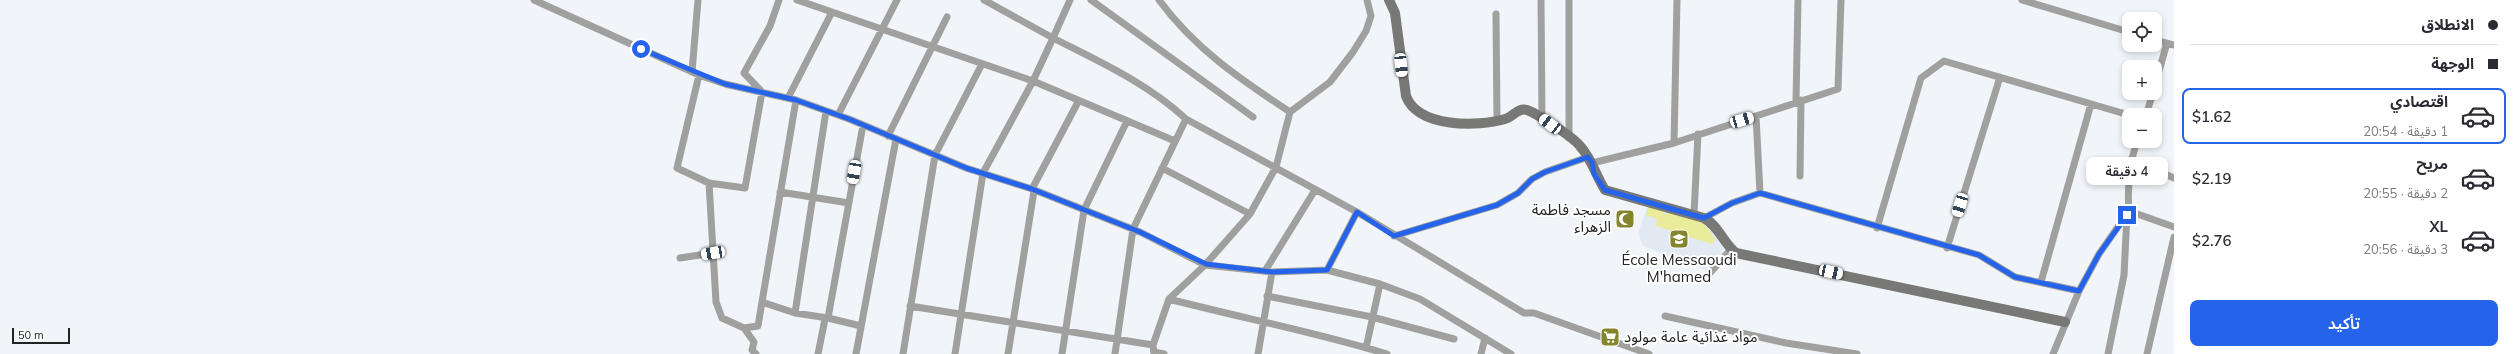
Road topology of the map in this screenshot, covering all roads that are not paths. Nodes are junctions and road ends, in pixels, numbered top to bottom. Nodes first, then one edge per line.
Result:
1 (534, 0) edge
2 (698, 0) edge
3 (779, 0) edge
4 (797, 0) edge
5 (897, 0) edge
6 (984, 0) edge
7 (1070, 0) edge
8 (1091, 0) edge
9 (1160, 0) edge
10 (1367, 0) edge
11 (1389, 0) edge
12 (1541, 0) edge
13 (1569, 0) edge
14 (1677, 0) edge
15 (1798, 0) edge
16 (1841, 0) edge
17 (2022, 0) edge
18 (832, 12) junction
19 (1496, 14) dead end
20 (947, 17) dead end
21 (882, 29) junction
22 (2122, 30) edge
23 (1053, 38) junction
24 (2171, 44) edge
25 (932, 48) junction
26 (982, 64) junction
27 (2162, 67) edge
28 (692, 72) junction
29 (699, 75) junction
30 (2000, 77) junction
31 (1033, 81) junction
32 (762, 92) junction
33 (788, 98) junction
34 (796, 100) junction
35 (1799, 101) junction
36 (1078, 102) junction
37 (2091, 104) junction
38 (826, 111) junction
39 (1290, 112) junction
40 (2122, 113) edge
41 (838, 116) junction
42 (1756, 116) junction
43 (1253, 117) dead end
44 (1542, 118) junction
45 (1186, 119) junction
46 (1497, 120) junction
47 (1126, 121) junction
48 (863, 125) junction
49 (1698, 134) junction
50 (888, 136) junction
51 (1569, 138) junction
52 (896, 139) junction
53 (1175, 142) junction
54 (1674, 143) junction
55 (2135, 148) edge
56 (935, 155) junction
57 (1590, 160) junction
58 (2131, 160) junction
59 (1276, 167) junction
60 (1162, 168) junction
61 (983, 173) junction
62 (1800, 176) dead end
63 (2174, 178) edge
64 (709, 183) junction
65 (1033, 190) junction
66 (1315, 190) junction
67 (780, 192) junction
68 (1760, 193) junction
69 (812, 197) junction
70 (849, 203) junction
71 (1084, 210) junction
72 (1357, 212) junction
73 (2128, 213) junction
74 (1250, 214) junction
75 (1694, 214) junction
76 (1704, 218) junction
77 (2174, 227) edge
78 (1877, 228) junction
79 (1133, 229) junction
80 (1394, 236) junction
81 (2174, 237) edge
82 (1947, 248) junction
83 (1730, 249) junction
84 (713, 253) junction
85 (680, 258) dead end
86 (1206, 264) junction
87 (1327, 270) junction
88 (1268, 271) junction
89 (1710, 273) dead end
90 (2041, 282) junction
91 (1380, 284) junction
92 (2079, 291) junction
93 (1267, 296) junction
94 (1169, 299) junction
95 (762, 302) junction
96 (910, 306) junction
97 (795, 313) junction
98 (961, 314) junction
99 (1666, 316) dead end
100 (1372, 317) junction
101 (827, 318) junction
102 (2065, 322) junction
103 (1013, 324) junction
104 (1264, 324) junction
105 (861, 326) junction
106 (744, 328) junction
107 (1065, 331) junction
108 (1118, 338) junction
109 (1485, 338) junction
110 (1454, 339) dead end
111 (1366, 348) junction
112 (1154, 350) edge
113 (756, 354) edge
114 (818, 354) edge
115 (856, 354) edge
116 (903, 354) edge
117 (955, 354) edge
118 (1008, 354) edge
119 (1062, 354) edge
120 (1115, 354) edge
121 (1164, 354) edge
122 (1258, 354) edge
123 (1387, 354) edge
124 (1481, 354) edge
125 (1511, 354) edge
126 (1649, 354) edge
127 (1857, 354) edge
128 (2053, 354) edge
129 (2108, 354) edge
130 (2147, 354) edge

1 - 28 street
2 - 28 street
3 - 32 street
4 - 18 street
5 - 21 street
6 - 23 street
7 - 23 street
8 - 43 street
9 - 39 street
10 - 39 street
11 - 46 street
12 - 44 street
13 - 51 street
14 - 54 street
15 - 35 street
16 - 35 street
17 - 22 street
18 - 21 street
18 - 33 street
19 - 46 street
20 - 25 street
21 - 25 street
21 - 41 street
23 - 31 street
23 - 45 street
24 - 27 street
25 - 26 street
25 - 50 street
26 - 31 street
26 - 56 street
28 - 29 street
29 - 32 street
29 - 64 street
30 - 37 street
30 - 78 street
30 - 82 street
31 - 36 street
31 - 61 street
32 - 33 street
32 - 64 street
33 - 34 street
34 - 38 street
34 - 67 street
35 - 42 street
35 - 62 street
36 - 47 street
36 - 65 street
37 - 40 street
37 - 90 street
38 - 41 street
38 - 69 street
39 - 59 street
41 - 48 street
42 - 49 street
42 - 68 street
44 - 46 street
44 - 51 street
45 - 53 street
45 - 59 street
47 - 53 street
47 - 71 street
48 - 50 street
48 - 70 street
49 - 54 street
49 - 75 street
50 - 52 street
51 - 57 street
52 - 56 street
52 - 105 street
53 - 60 street
54 - 57 street
55 - 58 street
56 - 61 street
56 - 96 street
57 - 75 street
57 - 80 street
58 - 63 street
58 - 73 street
59 - 66 street
59 - 74 street
60 - 74 street
60 - 79 street
61 - 65 street
61 - 98 street
64 - 84 street
65 - 71 street
65 - 103 street
66 - 72 street
66 - 88 street
67 - 69 street
67 - 95 street
68 - 76 street
68 - 78 street
69 - 70 street
69 - 97 street
70 - 101 street
71 - 79 street
71 - 107 street
72 - 80 street
72 - 87 street
73 - 77 street
73 - 92 street
73 - 129 street
74 - 86 street
75 - 76 street
76 - 83 street
78 - 82 street
79 - 86 street
79 - 108 street
80 - 126 street
81 - 130 street
82 - 90 street
83 - 89 street
83 - 102 street
84 - 85 street
84 - 106 street
86 - 88 street
86 - 94 street
87 - 88 street
87 - 91 street
88 - 93 street
90 - 92 street
91 - 100 street
91 - 109 street
92 - 102 street
93 - 100 street
93 - 104 street
94 - 104 street
94 - 112 street
95 - 97 street
95 - 106 street
96 - 98 street
96 - 116 street
97 - 101 street
98 - 103 street
98 - 117 street
99 - 127 street
100 - 110 street
100 - 111 street
101 - 105 street
101 - 114 street
102 - 128 street
103 - 107 street
103 - 118 street
104 - 111 street
104 - 122 street
105 - 115 street
106 - 113 street
107 - 108 street
107 - 119 street
108 - 112 street
108 - 120 street
109 - 124 street
109 - 125 street
111 - 123 street
112 - 121 street

